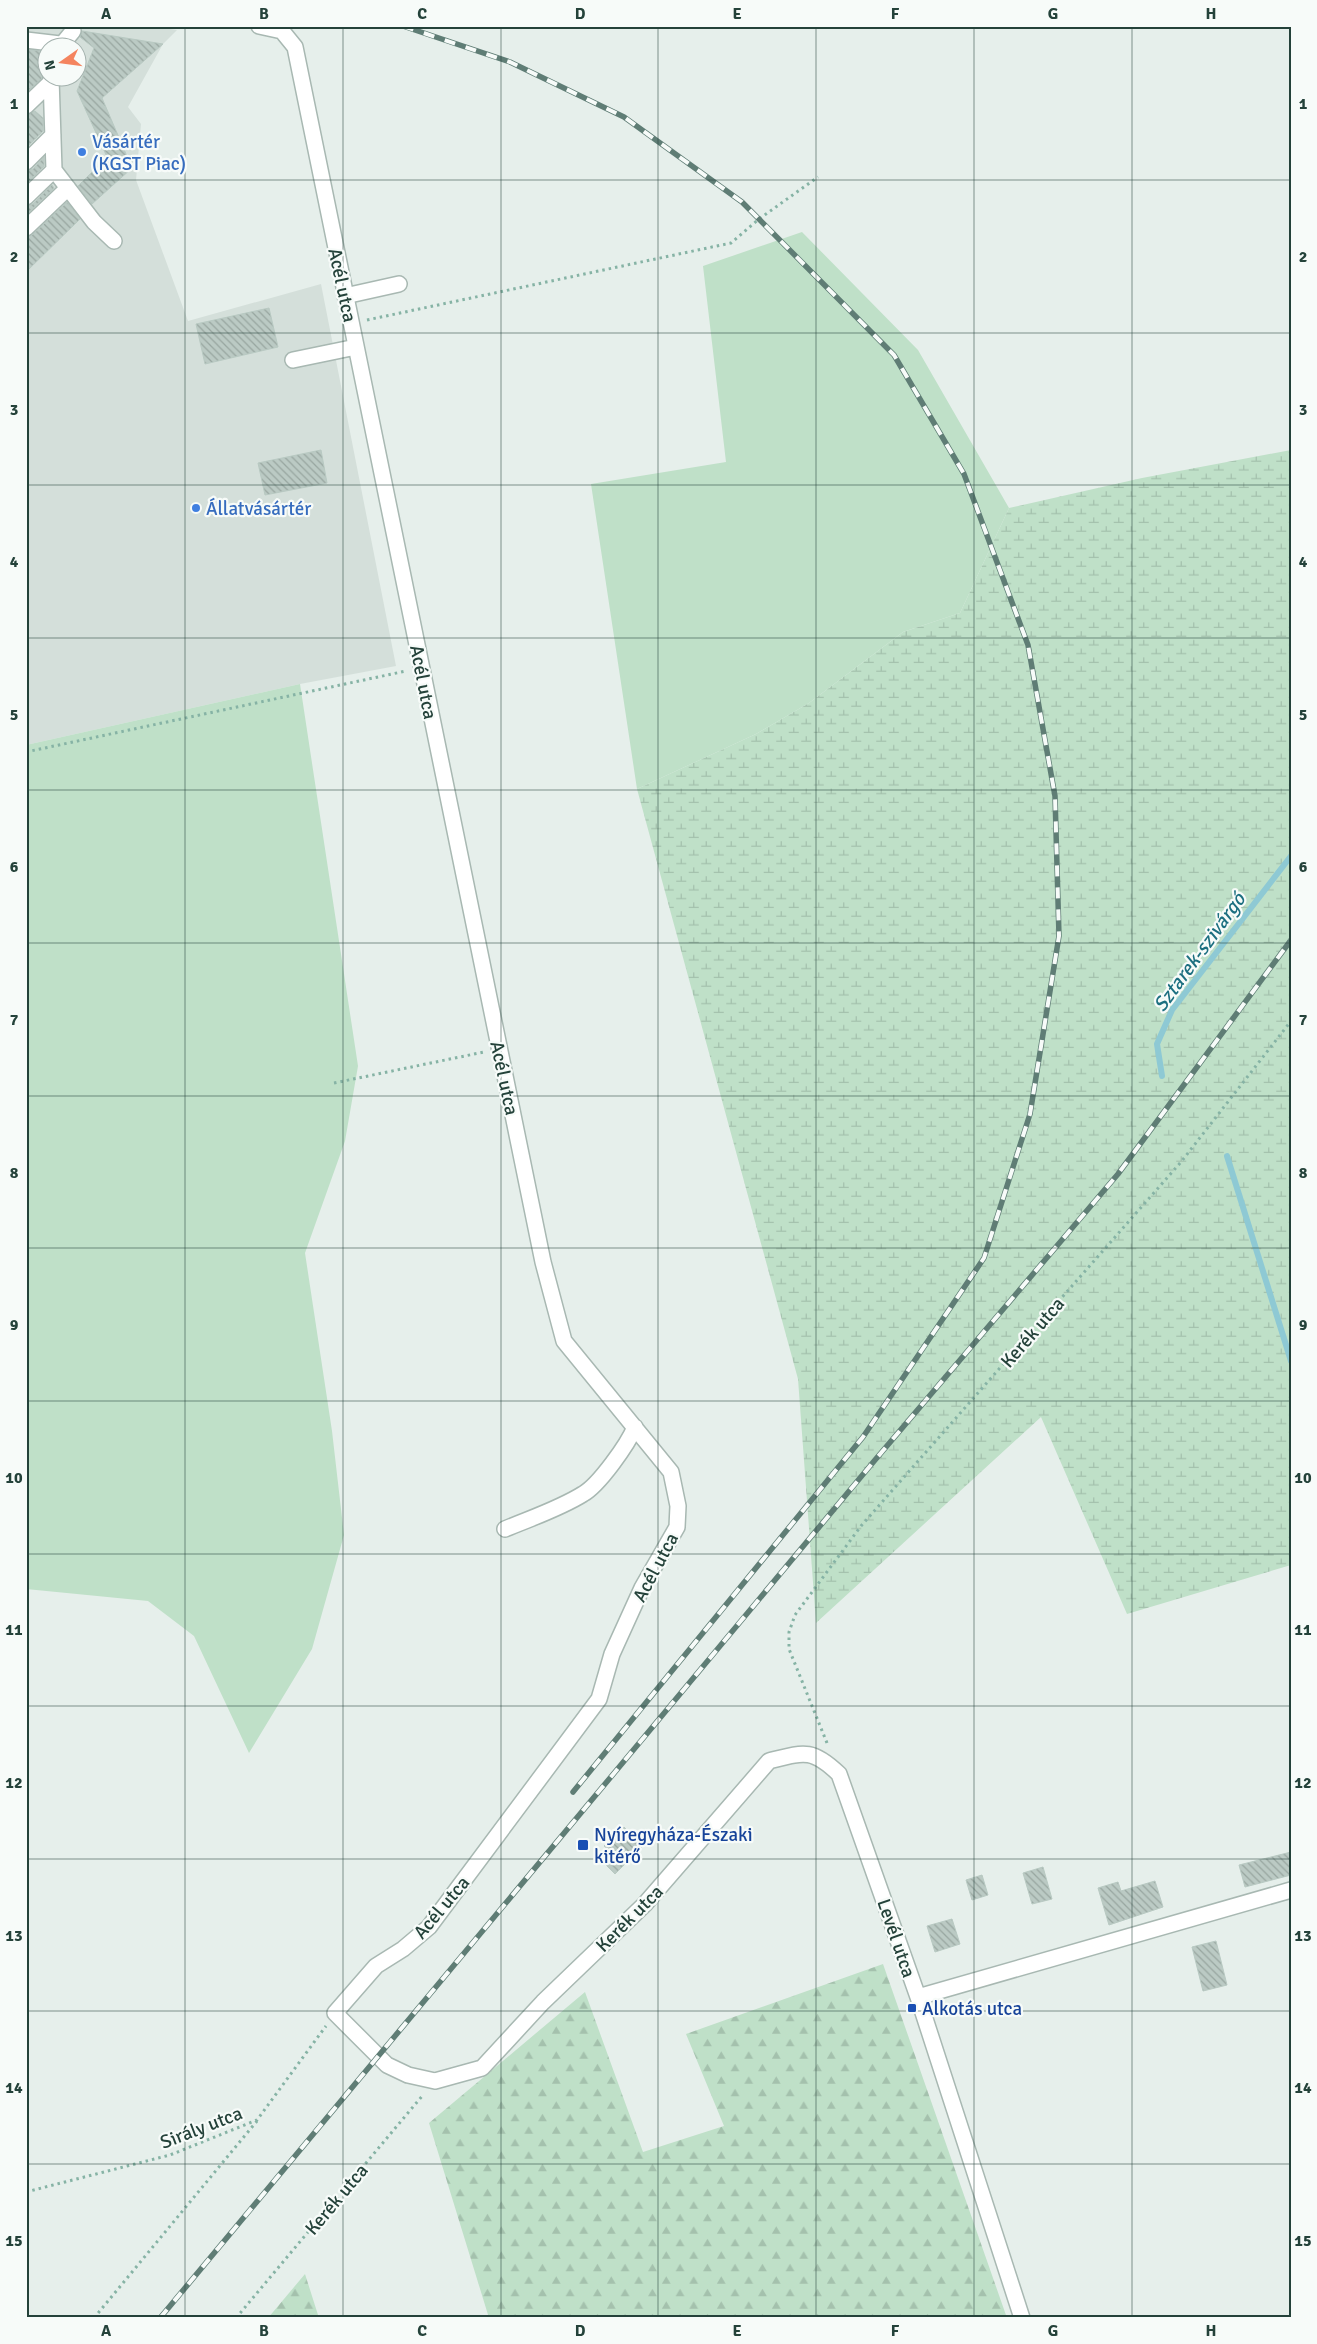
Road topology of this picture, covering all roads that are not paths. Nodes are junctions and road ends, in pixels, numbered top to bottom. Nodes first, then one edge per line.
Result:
1 (259, 26) edge
2 (73, 31) dead end
3 (66, 38) edge
4 (43, 88) edge
5 (51, 88) edge
6 (26, 106) edge
7 (53, 135) junction
8 (26, 162) edge
9 (54, 170) junction
10 (68, 188) junction
11 (26, 198) edge
12 (26, 228) edge
13 (114, 242) dead end
14 (399, 284) dead end
15 (346, 296) junction
16 (356, 347) junction
17 (293, 360) dead end
18 (635, 1427) junction
19 (505, 1529) dead end
20 (839, 1774) joint
21 (1291, 1890) edge
22 (918, 1997) junction
23 (335, 2013) joint
24 (1022, 2318) edge

1 - 15 street, Acél utca
2 - 3 street
4 - 6 street
5 - 7 street
7 - 8 street
7 - 9 street
9 - 10 street
9 - 11 street
10 - 12 street
10 - 13 street
14 - 15 street
15 - 16 street, Acél utca
16 - 17 street
16 - 18 street, Acél utca
18 - 19 street
18 - 23 street, Acél utca
20 - 22 street, Levél utca
20 - 23 street, Kerék utca
21 - 22 street
22 - 24 street, Levél utca

